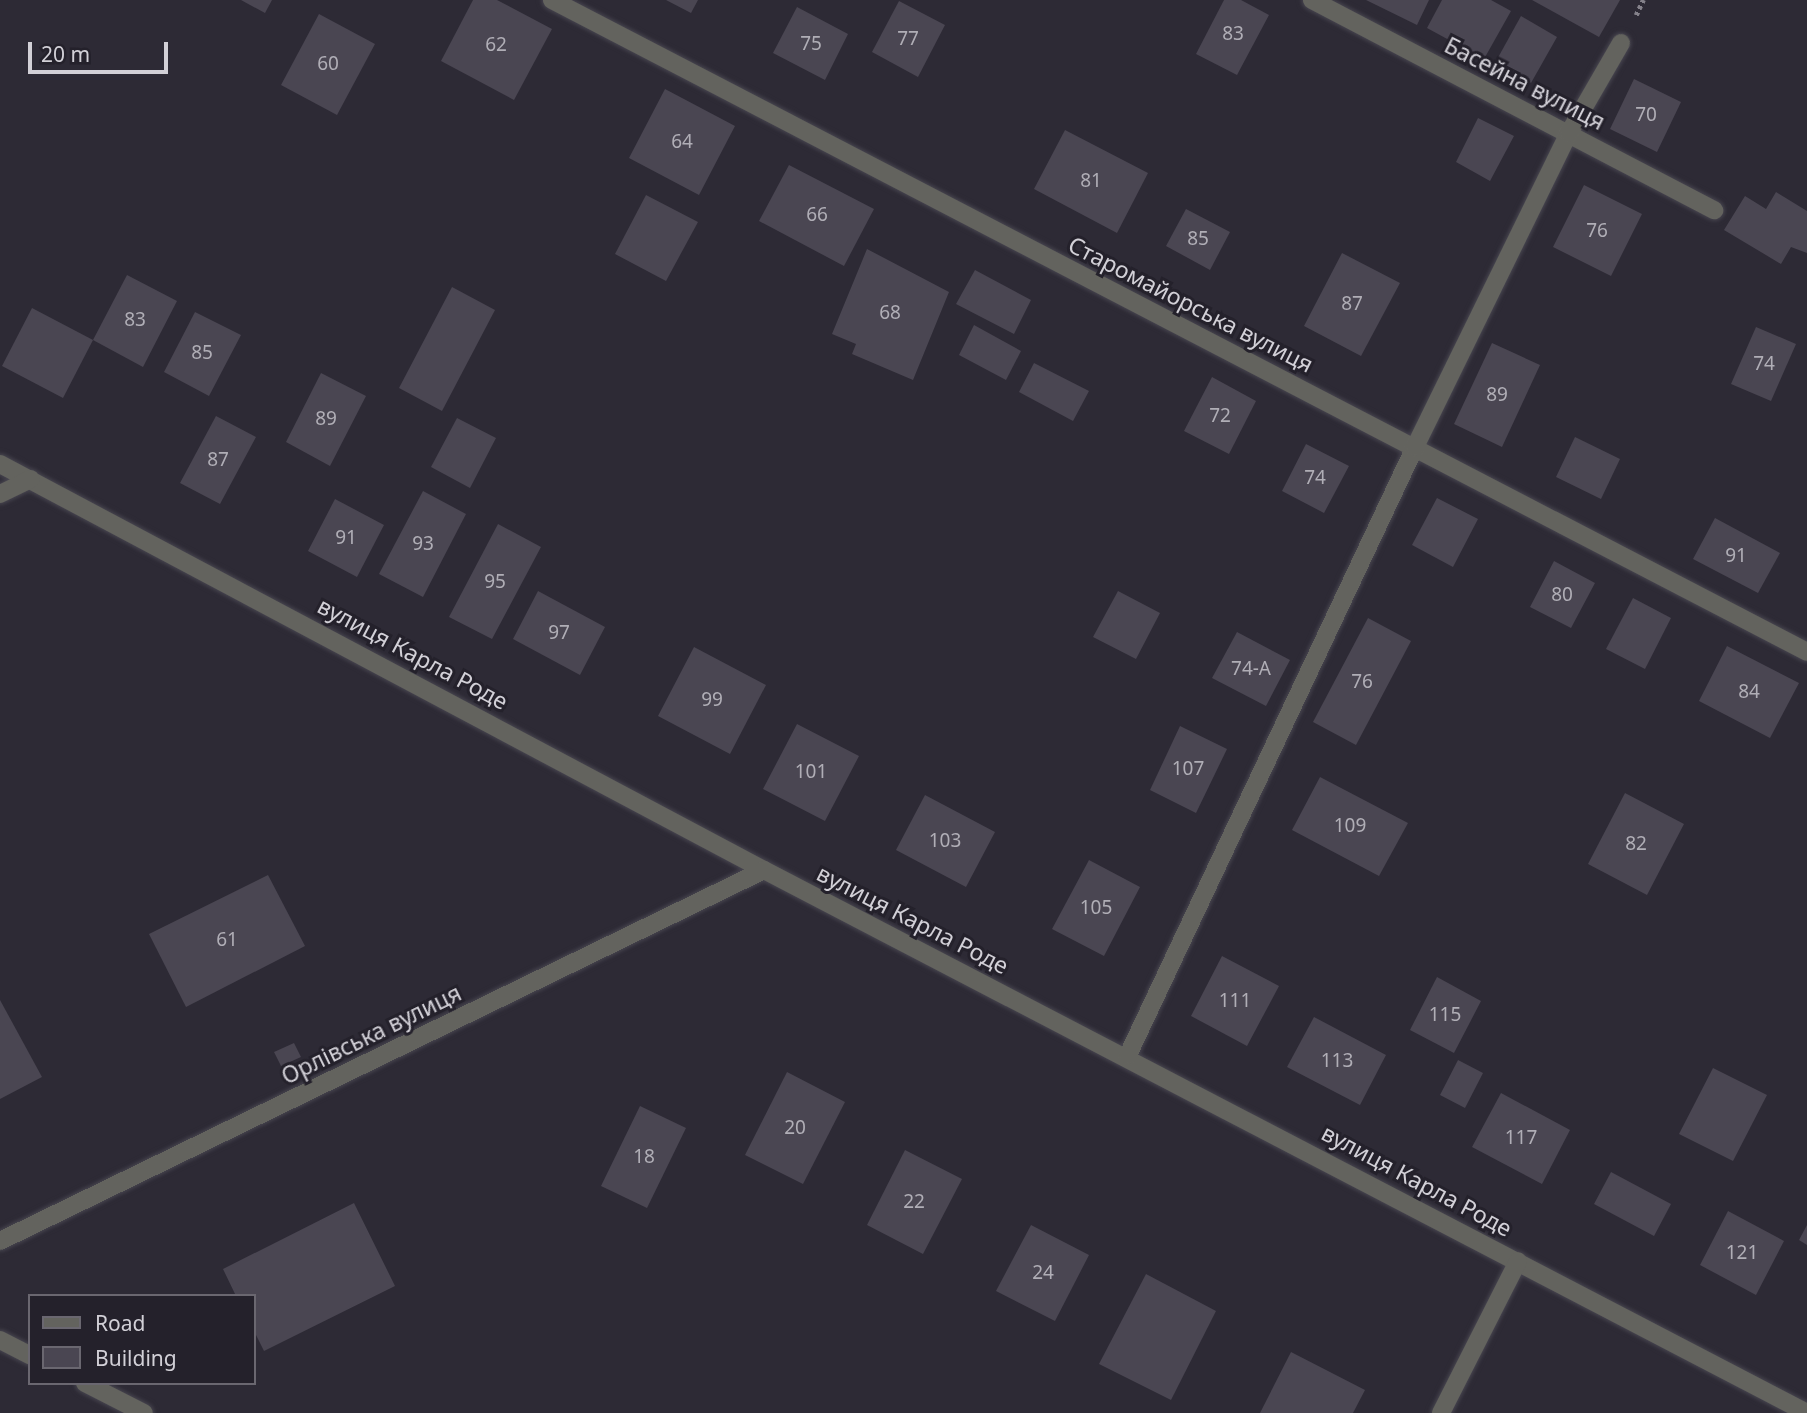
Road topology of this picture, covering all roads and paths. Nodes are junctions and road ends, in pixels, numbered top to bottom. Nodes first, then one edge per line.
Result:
1 (552, 0) edge
2 (1312, 0) edge
3 (1621, 43) dead end
4 (1569, 133) junction
5 (1714, 210) dead end
6 (1415, 447) junction
7 (0, 464) edge
8 (31, 479) junction
9 (0, 494) edge
10 (1807, 652) edge
11 (764, 870) junction
12 (1128, 1055) junction
13 (0, 1241) edge
14 (1518, 1261) junction
15 (0, 1340) edge
16 (28, 1354) edge
17 (89, 1385) edge
18 (144, 1413) edge
19 (1441, 1413) edge
20 (1807, 1413) edge

1 - 6 street, Старомайорська вулиця
2 - 4 street, Басейна вулиця
3 - 4 street
4 - 5 street, Басейна вулиця
4 - 6 street
6 - 10 street, Старомайорська вулиця
6 - 12 street
7 - 8 street, вулиця Карла Роде
8 - 9 street
8 - 11 street, вулиця Карла Роде
11 - 12 street, вулиця Карла Роде
11 - 13 street, Орлівська вулиця
12 - 14 street, вулиця Карла Роде
14 - 19 street
14 - 20 street, вулиця Карла Роде
15 - 16 street
17 - 18 street

